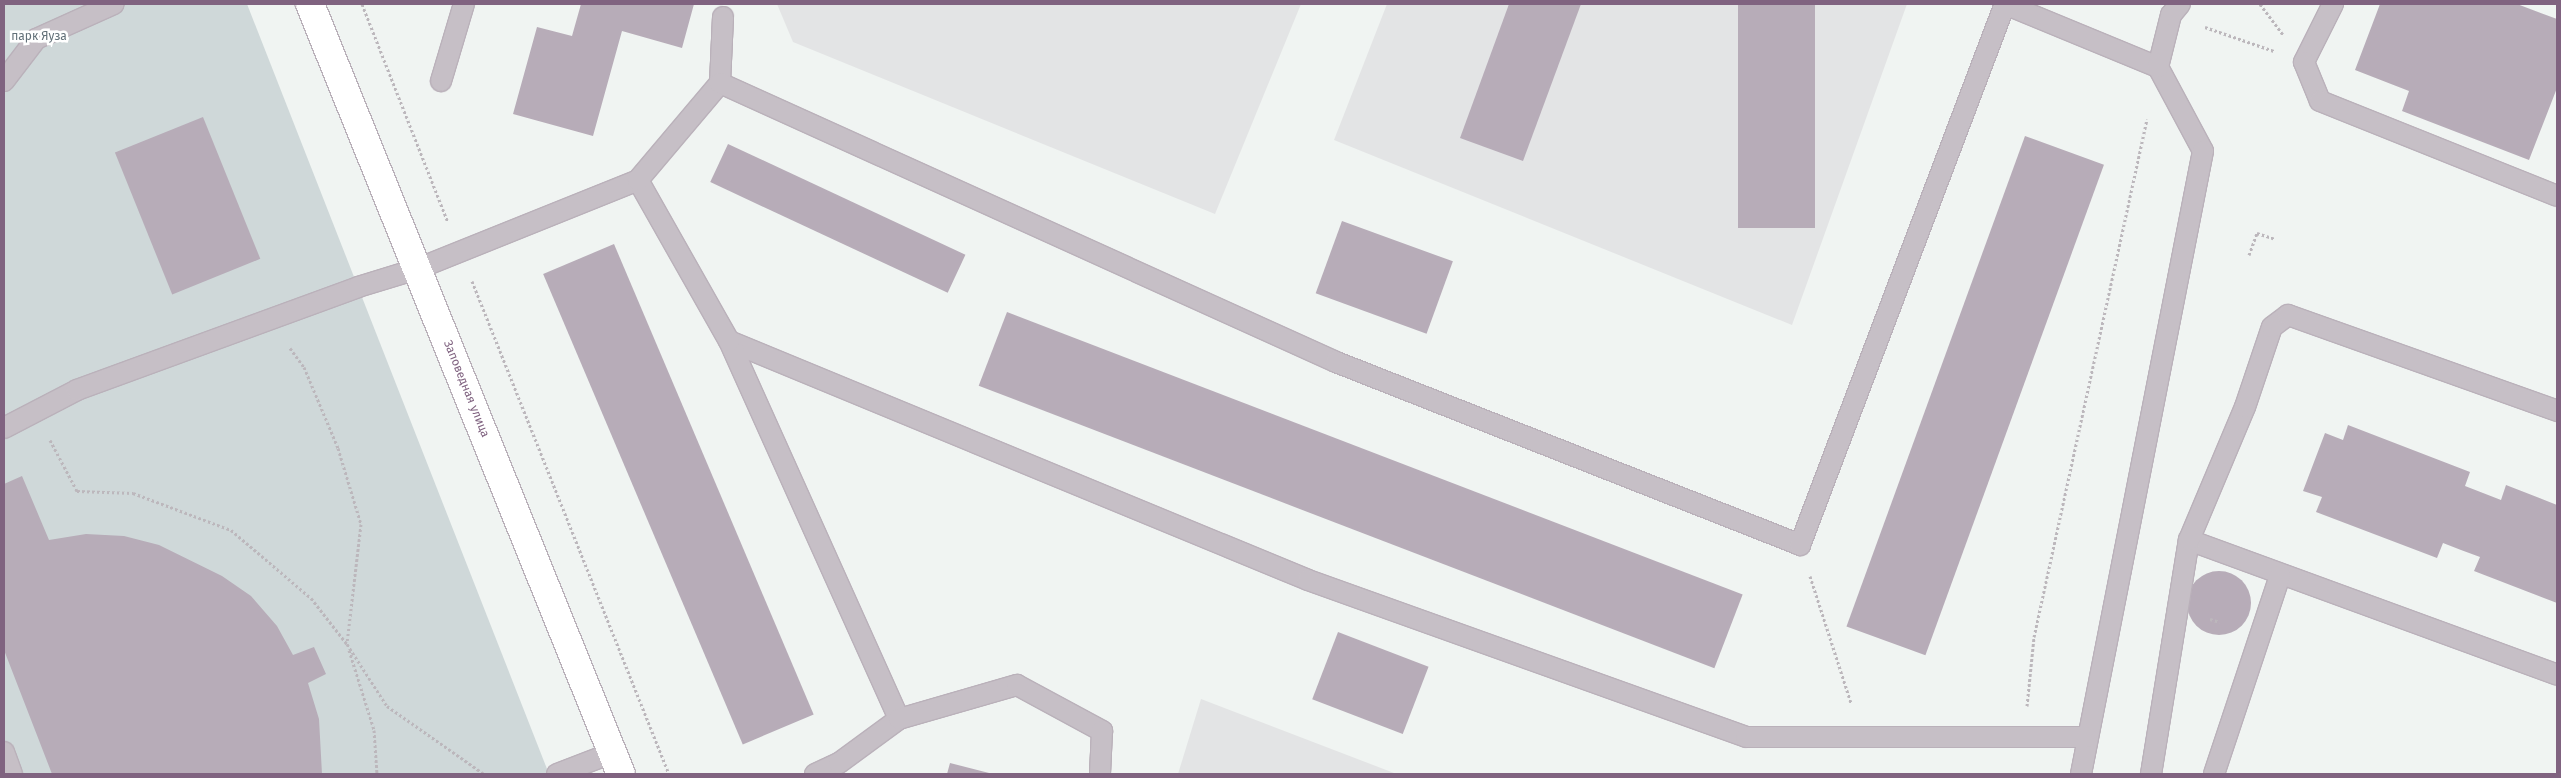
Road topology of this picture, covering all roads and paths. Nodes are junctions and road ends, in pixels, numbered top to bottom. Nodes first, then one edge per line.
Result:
1 (114, 4) edge
2 (310, 4) edge
3 (362, 4) edge
4 (464, 4) edge
5 (2005, 4) edge
6 (2333, 4) edge
7 (2176, 10) edge
8 (724, 17) dead end
9 (2304, 62) junction
10 (2158, 68) junction
11 (441, 81) dead end
12 (4, 82) edge
13 (720, 83) junction
14 (638, 180) junction
15 (2557, 196) edge
16 (2276, 239) dead end
17 (460, 252) junction
18 (2249, 255) dead end
19 (417, 269) junction
20 (269, 319) junction
21 (728, 341) junction
22 (2557, 411) edge
23 (35, 412) junction
24 (4, 428) edge
25 (2189, 540) junction
26 (1800, 545) junction
27 (2280, 576) junction
28 (2206, 617) dead end
29 (2220, 622) dead end
30 (347, 644) junction
31 (2557, 676) edge
32 (898, 718) junction
33 (2088, 737) junction
34 (1863, 738) junction
35 (2024, 739) junction
36 (4, 752) edge
37 (616, 763) edge
38 (838, 768) edge
39 (12, 774) edge
40 (377, 774) edge
41 (484, 774) edge
42 (557, 774) edge
43 (669, 774) edge
44 (815, 774) edge
45 (1100, 774) edge
46 (2081, 774) edge
47 (2151, 774) edge
48 (2214, 774) edge

1 - 12 lane
2 - 19 street, Заповедная улица
3 - 17 path
4 - 11 lane
5 - 10 lane
5 - 26 lane
6 - 9 lane
7 - 9 path
7 - 10 lane
8 - 13 lane
9 - 15 lane
10 - 33 lane
10 - 35 path
13 - 14 lane
13 - 26 lane
14 - 17 lane
14 - 21 lane
16 - 18 path
17 - 19 lane
17 - 43 path
19 - 20 lane
19 - 37 street, Заповедная улица
20 - 23 lane
20 - 30 path
21 - 32 lane
21 - 34 lane
22 - 25 lane
23 - 24 lane
23 - 30 path
25 - 27 lane
25 - 47 lane
26 - 34 path
27 - 31 lane
27 - 48 lane
28 - 29 path
30 - 40 path
30 - 41 path
32 - 38 lane
32 - 45 lane
33 - 35 lane
33 - 46 lane
34 - 35 lane
36 - 39 lane
37 - 42 lane
38 - 44 lane

